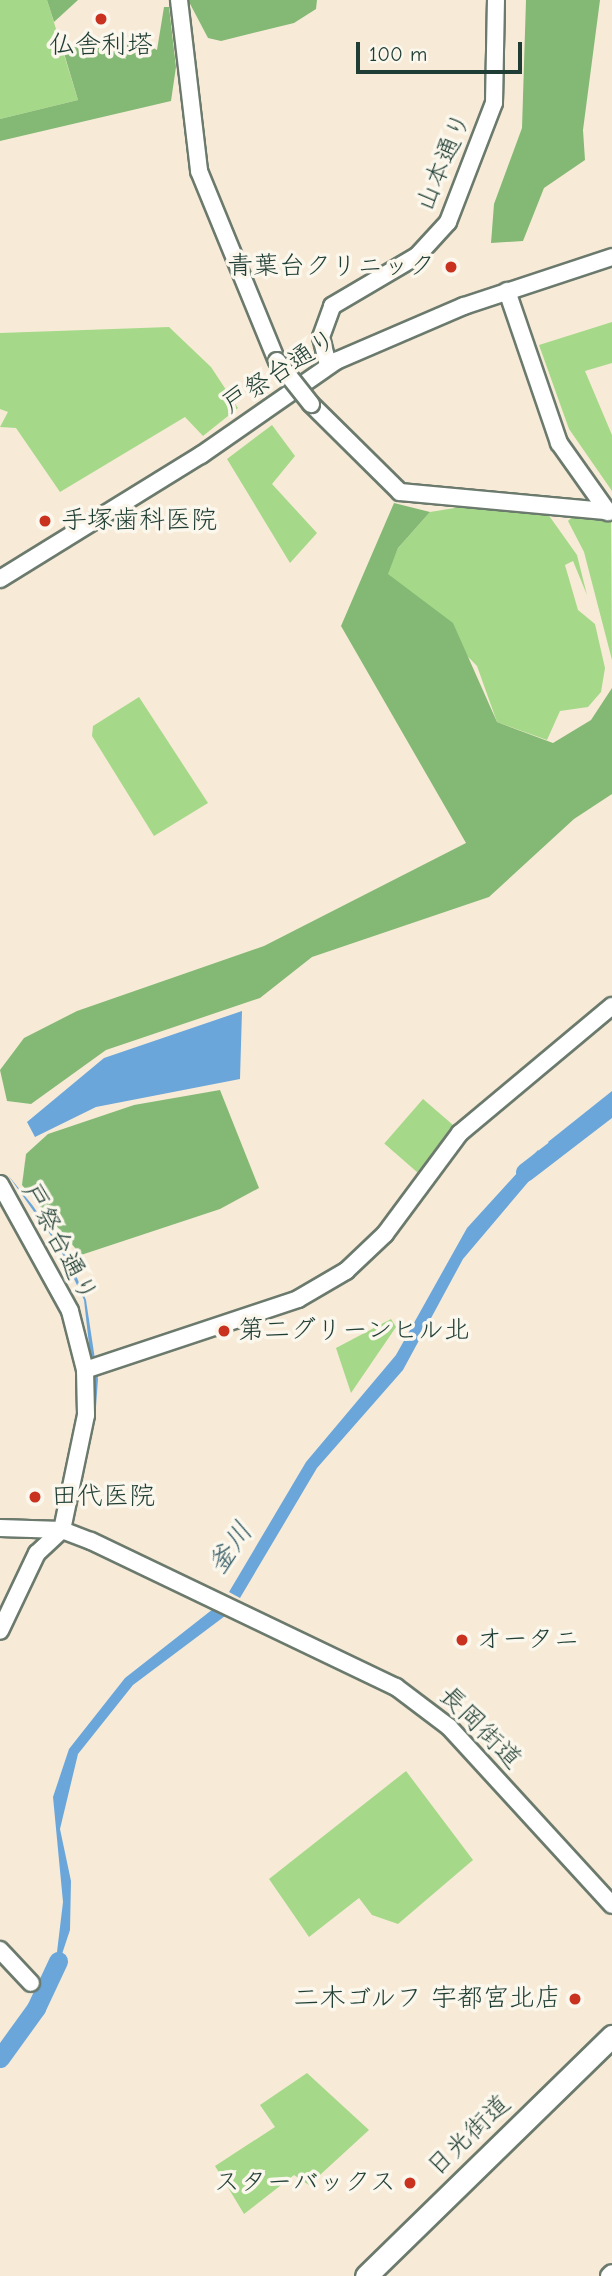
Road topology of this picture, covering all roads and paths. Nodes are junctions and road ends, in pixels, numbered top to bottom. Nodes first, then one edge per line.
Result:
1 (179, 0) edge
2 (496, 0) edge
3 (612, 257) edge
4 (507, 291) junction
5 (328, 365) junction
6 (608, 512) edge
7 (0, 579) edge
8 (612, 1006) edge
9 (0, 1184) edge
10 (85, 1370) junction
11 (0, 1528) edge
12 (62, 1530) junction
13 (0, 1631) edge
14 (612, 1905) edge
15 (0, 1950) edge
16 (31, 1983) dead end
17 (612, 2036) edge
18 (366, 2276) edge

1 - 6 street, bridge
2 - 5 street, 山本通り
3 - 4 street, 戸祭台通り
4 - 5 street, 戸祭台通り
4 - 6 street
5 - 7 street, 戸祭台通り
8 - 10 street
9 - 10 street, 戸祭台通り
10 - 12 street, 戸祭台通り
11 - 12 street
12 - 13 street
12 - 14 street, 長岡街道
15 - 16 street
17 - 18 highway, 日光街道

